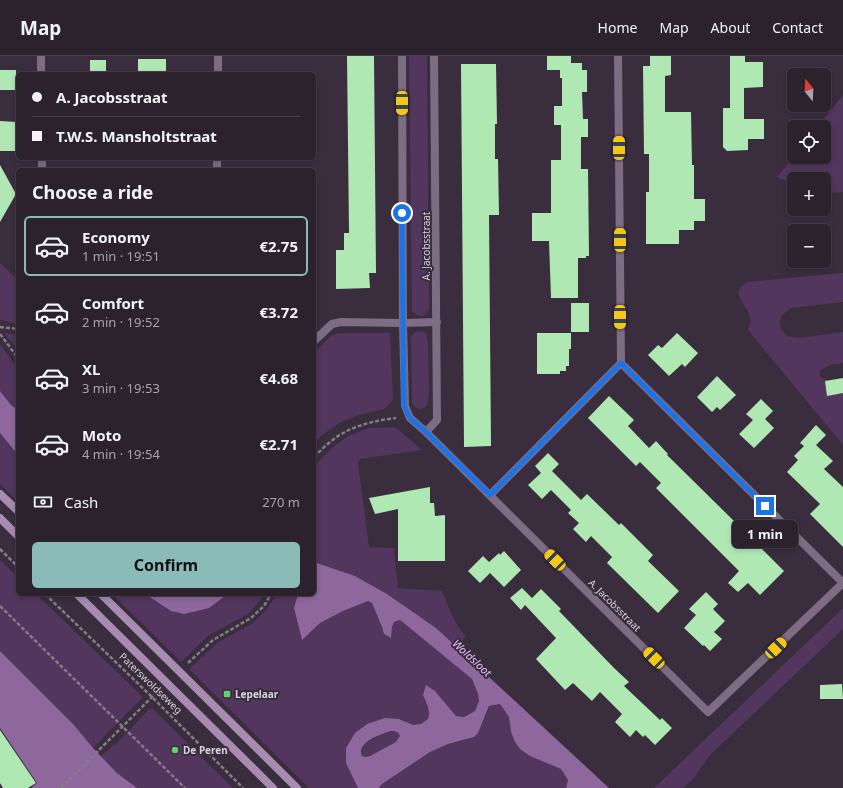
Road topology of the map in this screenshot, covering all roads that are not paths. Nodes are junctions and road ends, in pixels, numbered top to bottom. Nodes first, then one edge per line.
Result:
1 (41, 56) edge
2 (218, 56) edge
3 (402, 56) edge
4 (434, 56) edge
5 (618, 56) edge
6 (41, 72) edge
7 (218, 72) edge
8 (436, 322) junction
9 (403, 323) junction
10 (316, 339) edge
11 (621, 363) junction
12 (426, 432) junction
13 (0, 494) edge
14 (490, 495) junction
15 (16, 509) edge
16 (0, 518) edge
17 (16, 534) edge
18 (843, 583) edge
19 (79, 596) edge
20 (103, 596) edge
21 (273, 788) edge
22 (297, 788) edge

1 - 6 street
2 - 7 street
3 - 9 street
4 - 8 street, A. Jacobsstraat
5 - 11 street
8 - 9 street
8 - 12 street, A. Jacobsstraat
9 - 10 street
9 - 12 street, A. Jacobsstraat
11 - 14 street
11 - 18 street
12 - 14 street, A. Jacobsstraat
13 - 15 main road
14 - 18 street, A. Jacobsstraat
16 - 17 main road
19 - 21 main road, Paterswoldseweg
20 - 22 main road

